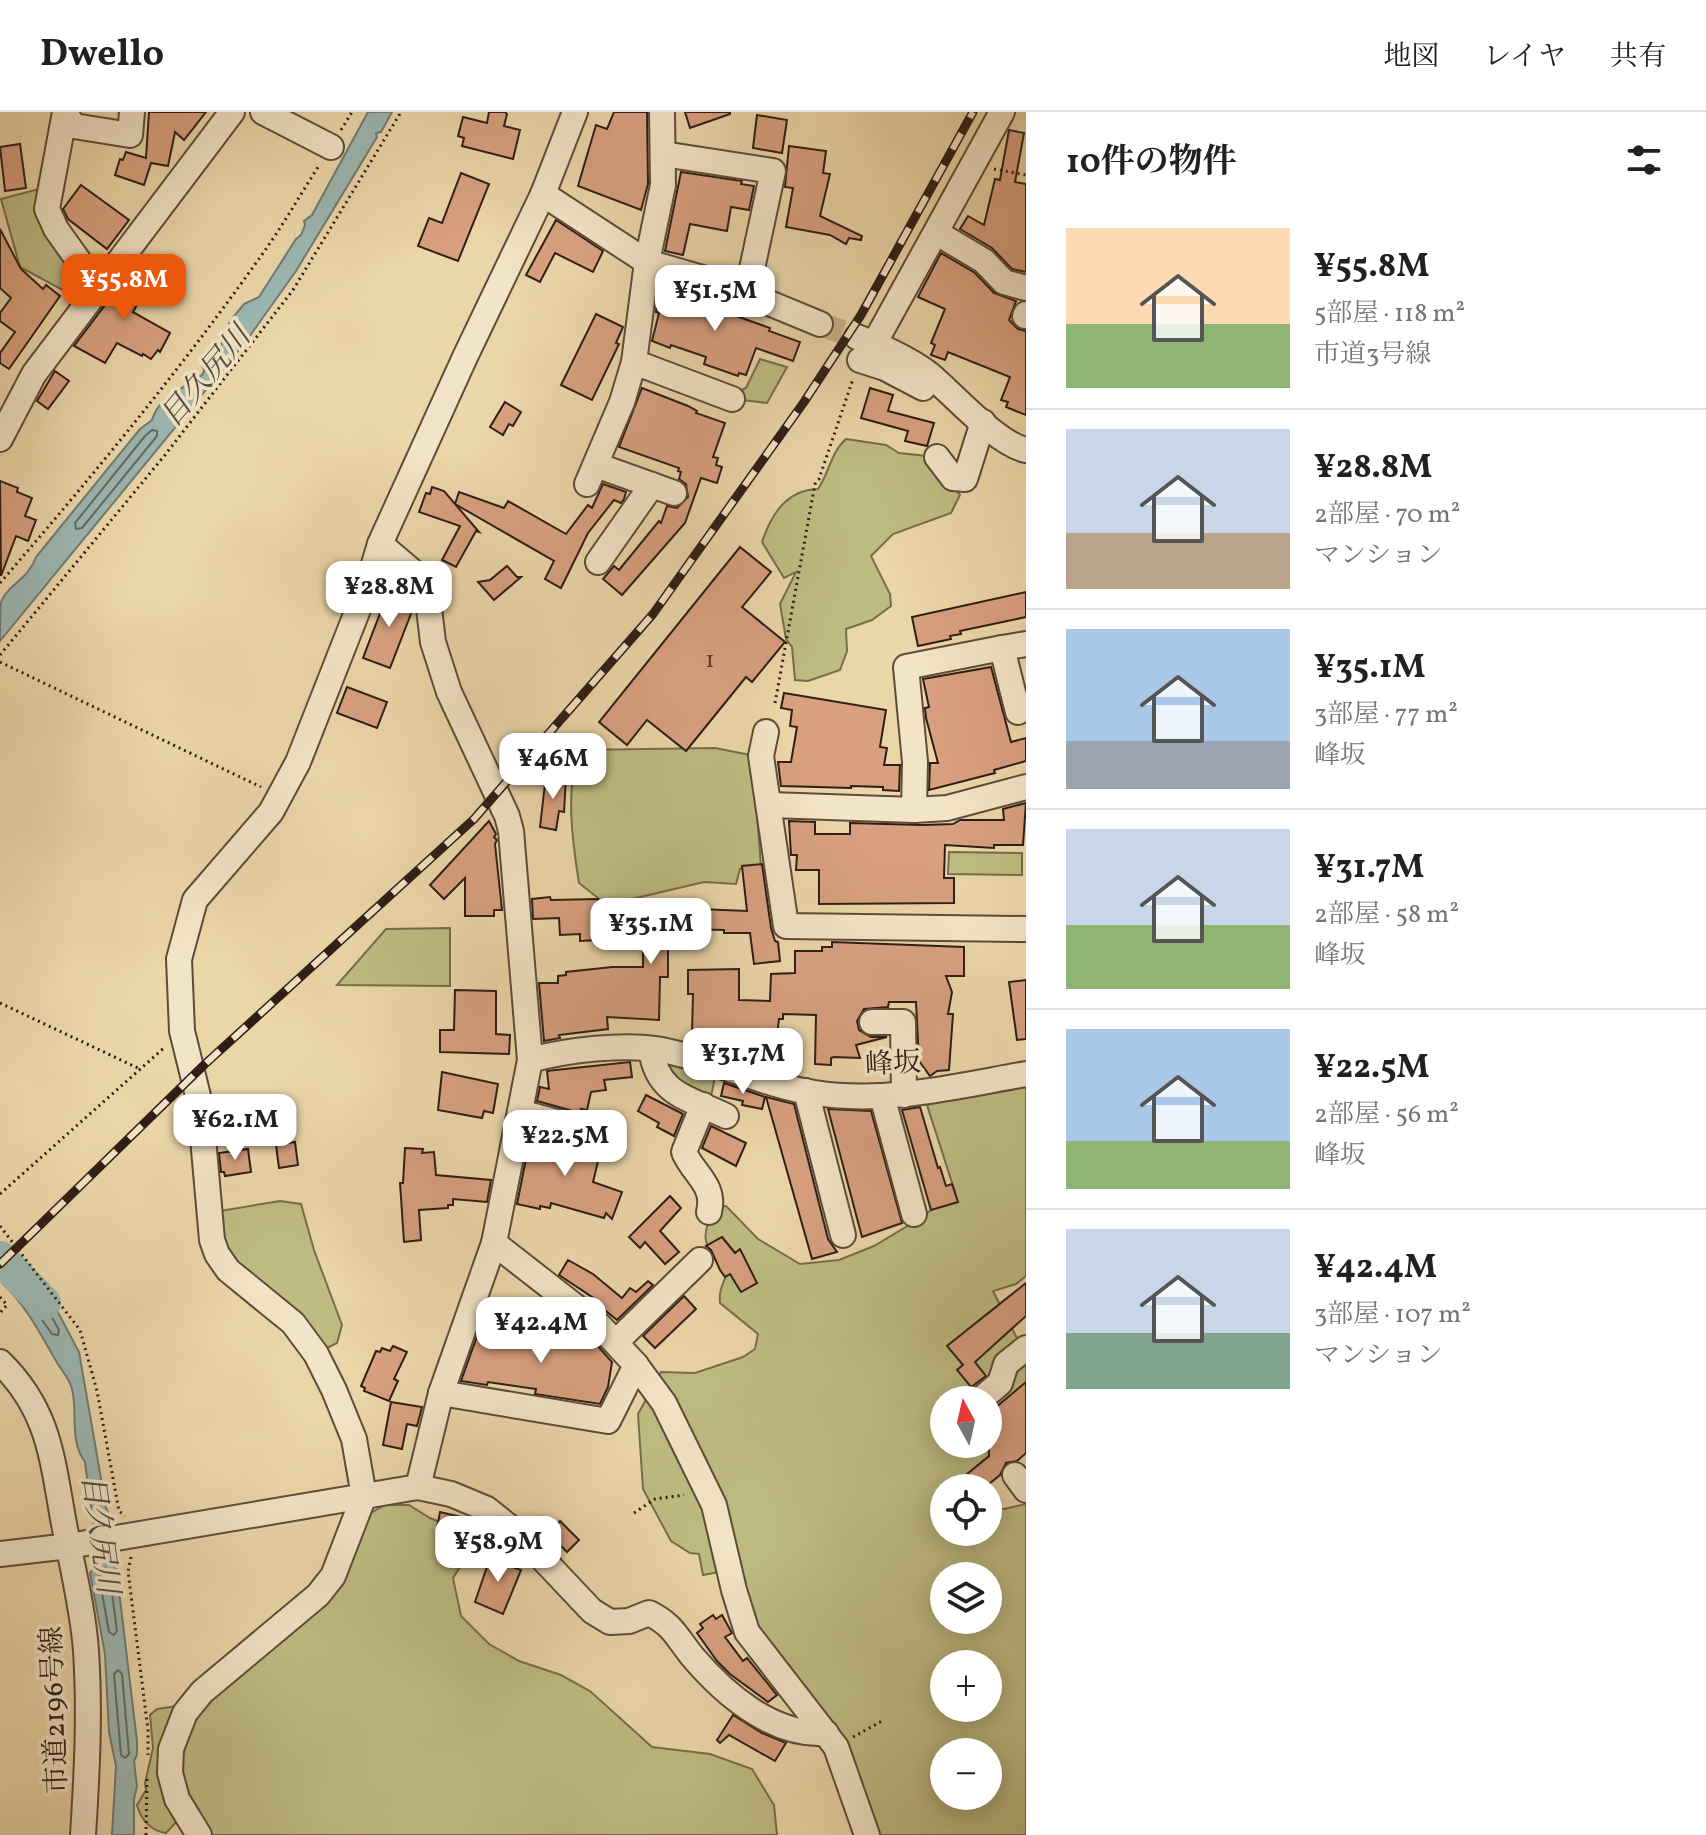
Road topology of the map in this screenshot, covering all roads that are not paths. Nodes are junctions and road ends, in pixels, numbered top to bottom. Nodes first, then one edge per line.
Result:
1 (132, 112) edge
2 (232, 112) edge
3 (263, 112) edge
4 (575, 112) edge
5 (662, 112) edge
6 (1002, 112) edge
7 (65, 113) edge
8 (331, 147) road end
9 (663, 154) junction
10 (543, 194) junction
11 (937, 233) junction
12 (647, 262) junction
13 (98, 288) junction
14 (1026, 288) edge
15 (747, 292) junction
16 (820, 324) tunnel mouth
17 (634, 362) junction
18 (732, 399) dead end
19 (983, 422) junction
20 (0, 439) edge
21 (1026, 450) edge
22 (937, 457) dead end
23 (380, 544) junction
24 (609, 556) dead end
25 (1014, 646) edge
26 (1018, 712) dead end
27 (766, 732) dead end
28 (1026, 787) edge
29 (770, 805) junction
30 (914, 810) junction
31 (1026, 929) edge
32 (872, 1022) dead end
33 (651, 1049) junction
34 (530, 1060) junction
35 (1026, 1074) edge
36 (806, 1091) junction
37 (893, 1096) junction
38 (703, 1105) junction
39 (520, 1112) junction
40 (726, 1116) dead end
41 (605, 1135) dead end
42 (709, 1212) dead end
43 (914, 1214) dead end
44 (843, 1235) dead end
45 (494, 1243) junction
46 (695, 1275) dead end
47 (616, 1342) junction
48 (1026, 1348) edge
49 (0, 1362) edge
50 (636, 1365) junction
51 (996, 1386) edge
52 (441, 1393) junction
53 (418, 1487) junction
54 (364, 1496) junction
55 (76, 1544) junction
56 (0, 1554) edge
57 (831, 1740) junction
58 (83, 1835) edge
59 (199, 1835) edge
60 (867, 1835) edge

1 - 7 street
2 - 13 street
3 - 8 street
4 - 10 street
5 - 9 street
6 - 11 street
7 - 13 street
9 - 12 street
9 - 15 street
10 - 12 street
10 - 23 street
11 - 14 street
11 - 19 street
12 - 15 street
12 - 17 street
13 - 20 street
15 - 16 street
17 - 18 street
17 - 24 street
19 - 21 street
19 - 22 street
23 - 34 street
23 - 54 street
25 - 26 street
25 - 30 street
27 - 29 street
28 - 30 street
29 - 30 street
29 - 31 street
32 - 37 street
33 - 34 street, 峰坂
33 - 36 street, 峰坂
33 - 38 street
34 - 39 street
35 - 37 street, 峰坂
36 - 37 street, 峰坂
36 - 44 street
37 - 43 street
38 - 40 street
38 - 42 street
39 - 41 street
39 - 45 street
45 - 47 street
45 - 52 street
46 - 47 street
47 - 50 street
48 - 51 street
49 - 55 street, 市道2196号線
50 - 52 street
50 - 57 street
52 - 53 street
53 - 54 street
53 - 57 street
54 - 55 street
54 - 59 street
55 - 56 street
55 - 58 street, 市道2196号線
57 - 60 street

